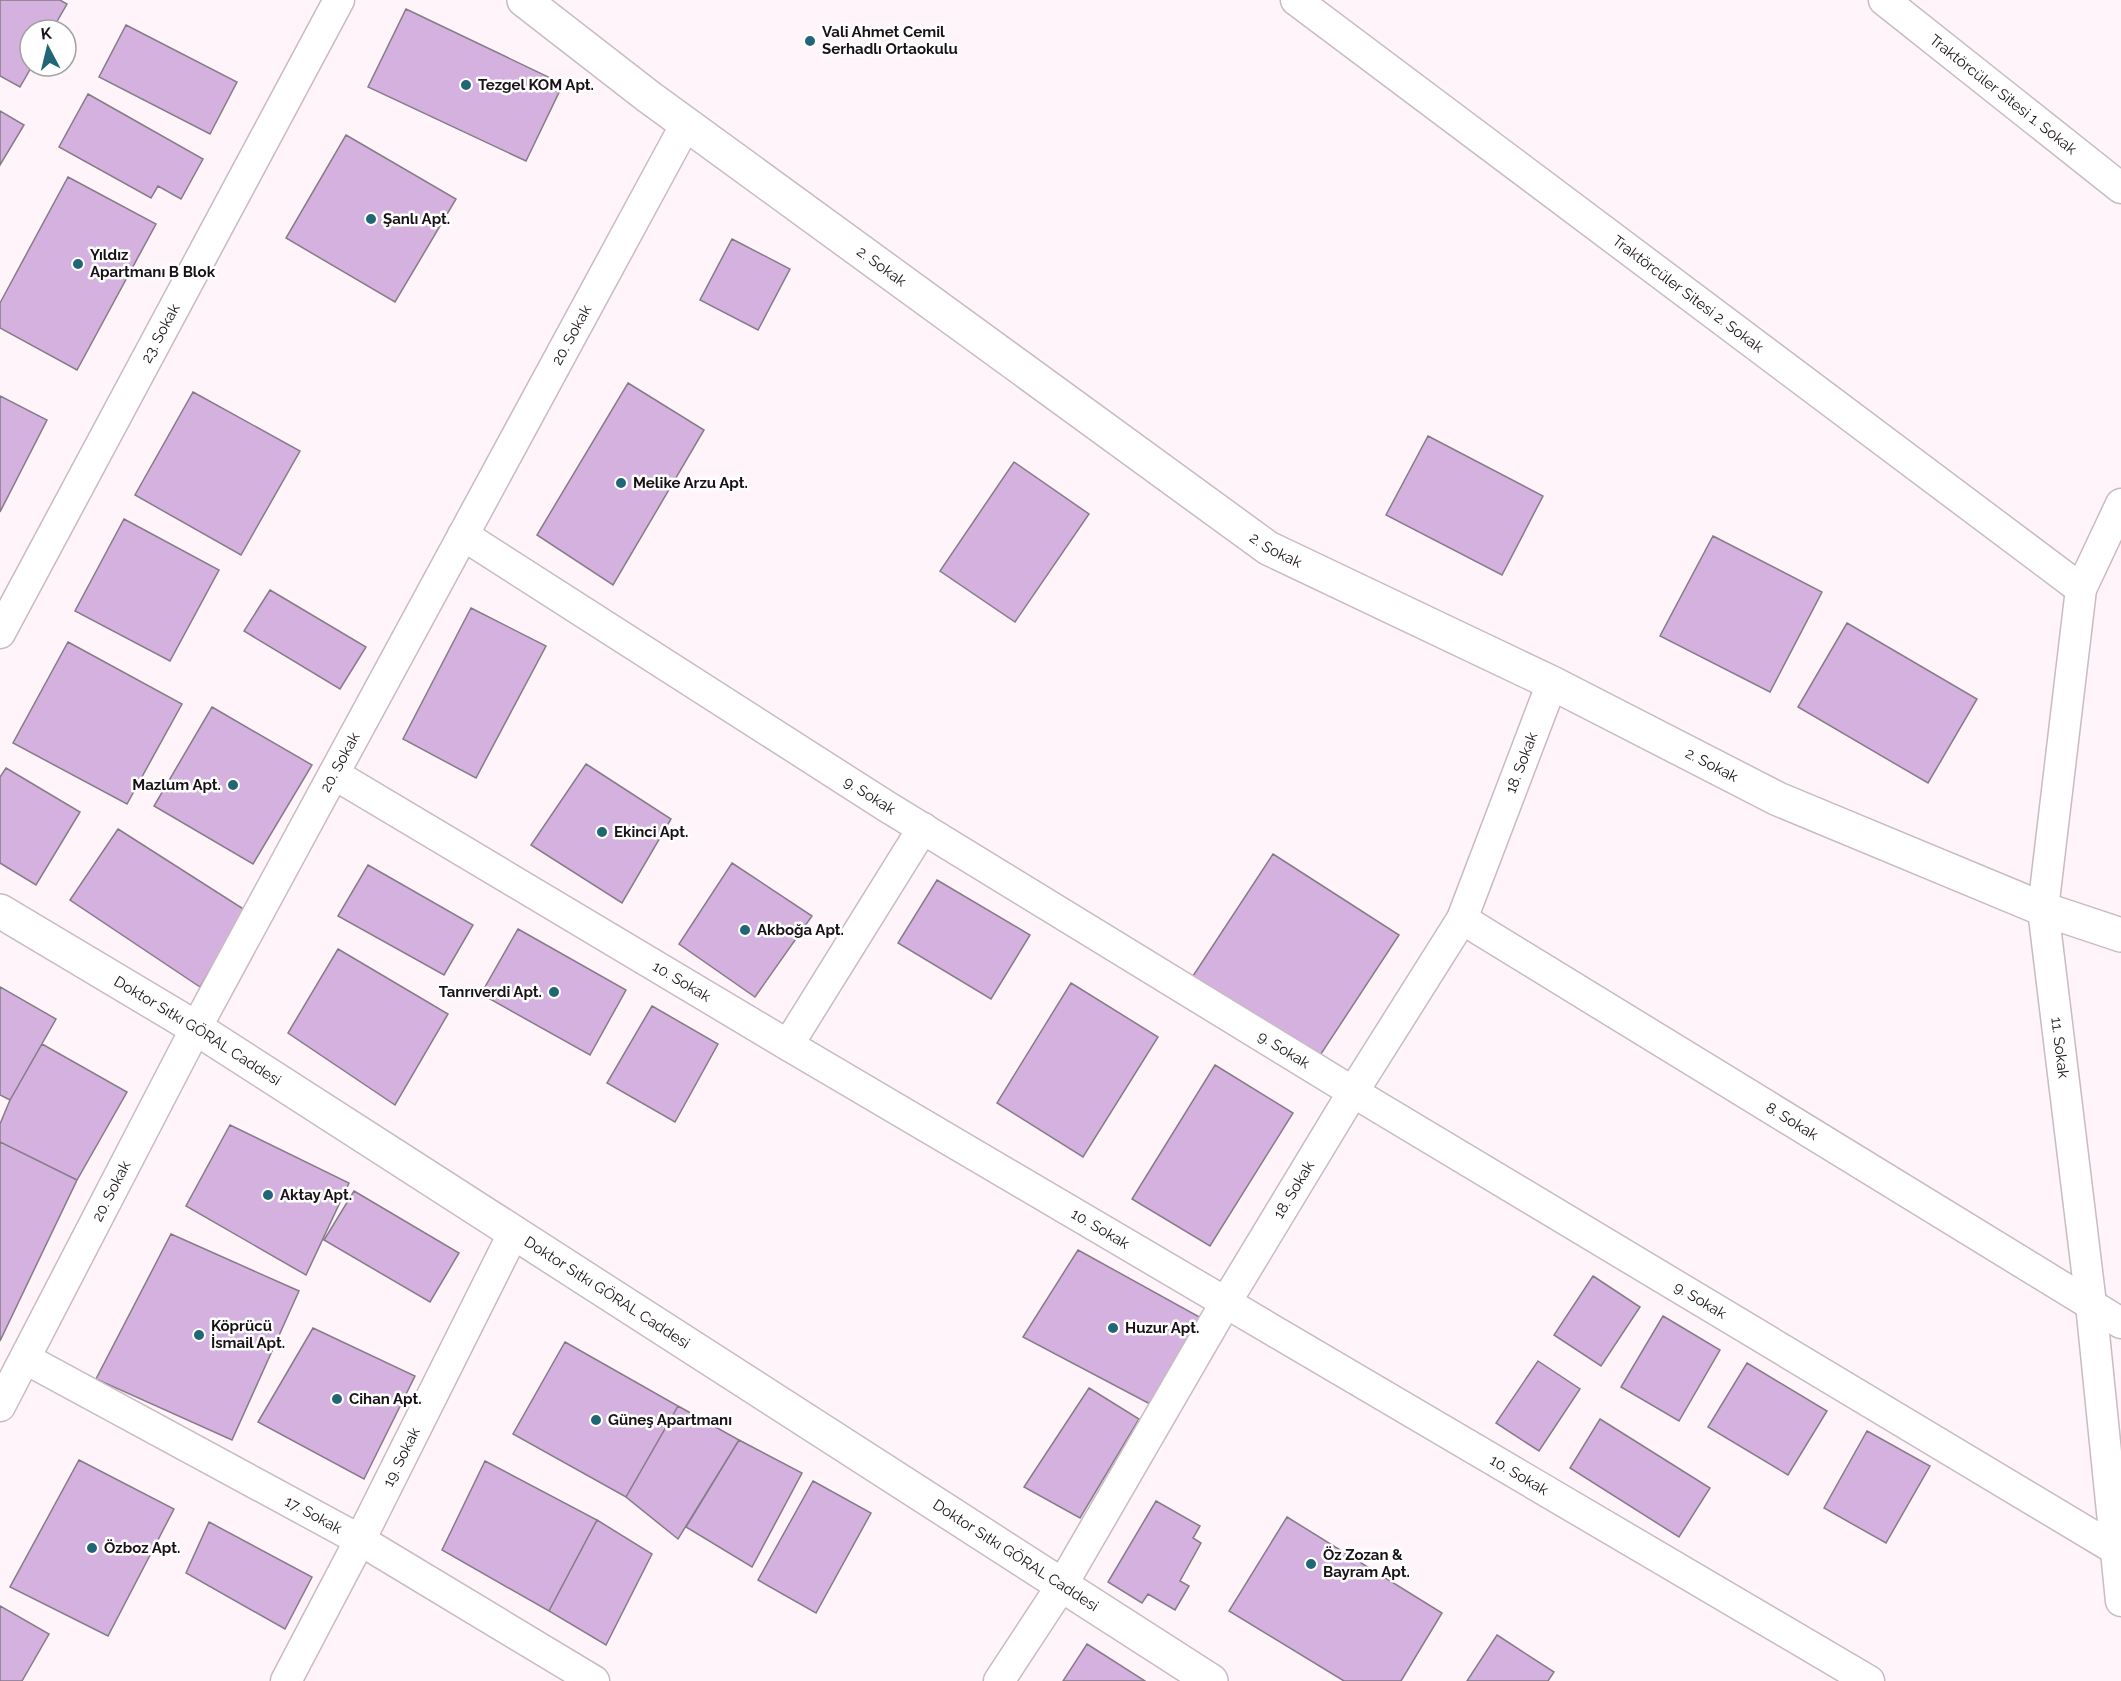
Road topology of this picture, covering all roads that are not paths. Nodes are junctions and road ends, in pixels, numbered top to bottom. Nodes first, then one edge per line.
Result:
1 (339, 0) edge
2 (524, 0) edge
3 (1296, 0) edge
4 (1884, 0) edge
5 (686, 123) junction
6 (2121, 188) edge
7 (2121, 504) edge
8 (464, 535) junction
9 (2081, 589) junction
10 (0, 633) edge
11 (1552, 683) junction
12 (334, 774) junction
13 (923, 828) junction
14 (2043, 909) junction
15 (0, 911) edge
16 (1462, 919) junction
17 (2121, 935) edge
18 (196, 1028) junction
19 (788, 1045) junction
20 (1353, 1092) junction
21 (514, 1232) junction
22 (1226, 1302) junction
23 (2091, 1304) junction
24 (2121, 1323) edge
25 (26, 1359) junction
26 (0, 1406) edge
27 (360, 1540) junction
28 (2115, 1549) junction
29 (1062, 1585) junction
30 (2120, 1591) edge
31 (286, 1681) edge
32 (594, 1681) edge
33 (999, 1681) edge
34 (1211, 1681) edge
35 (1869, 1681) edge

1 - 10 street, 23. Sokak
2 - 5 street, 2. Sokak
3 - 9 street, Traktörcüler Sitesi 2. Sokak
4 - 6 street, Traktörcüler Sitesi 1. Sokak
5 - 8 street, 20. Sokak
5 - 11 street, 2. Sokak
7 - 9 street, 11. Sokak
8 - 12 street, 20. Sokak
8 - 13 street, 9. Sokak
9 - 14 street, 11. Sokak
11 - 14 street, 2. Sokak
11 - 16 street, 18. Sokak
12 - 18 street, 20. Sokak
12 - 19 street, 10. Sokak
13 - 19 street
13 - 20 street, 9. Sokak
14 - 17 street, 2. Sokak
14 - 23 street, 11. Sokak
15 - 18 street, Doktor Sıtkı GÖRAL Caddesi
16 - 20 street, 18. Sokak
16 - 23 street, 8. Sokak
18 - 21 street, Doktor Sıtkı GÖRAL Caddesi
18 - 25 street, 20. Sokak
19 - 22 street, 10. Sokak
20 - 22 street, 18. Sokak
20 - 28 street, 9. Sokak
21 - 27 street, 19. Sokak
21 - 29 street, Doktor Sıtkı GÖRAL Caddesi
22 - 29 street, 18. Sokak
22 - 35 street, 10. Sokak
23 - 24 street, 8. Sokak
23 - 28 street, 11. Sokak
25 - 26 street, 20. Sokak
25 - 27 street, 17. Sokak
27 - 31 street, 19. Sokak
27 - 32 street, 17. Sokak
28 - 30 street, 11. Sokak
29 - 33 street, 18. Sokak
29 - 34 street, Doktor Sıtkı GÖRAL Caddesi

